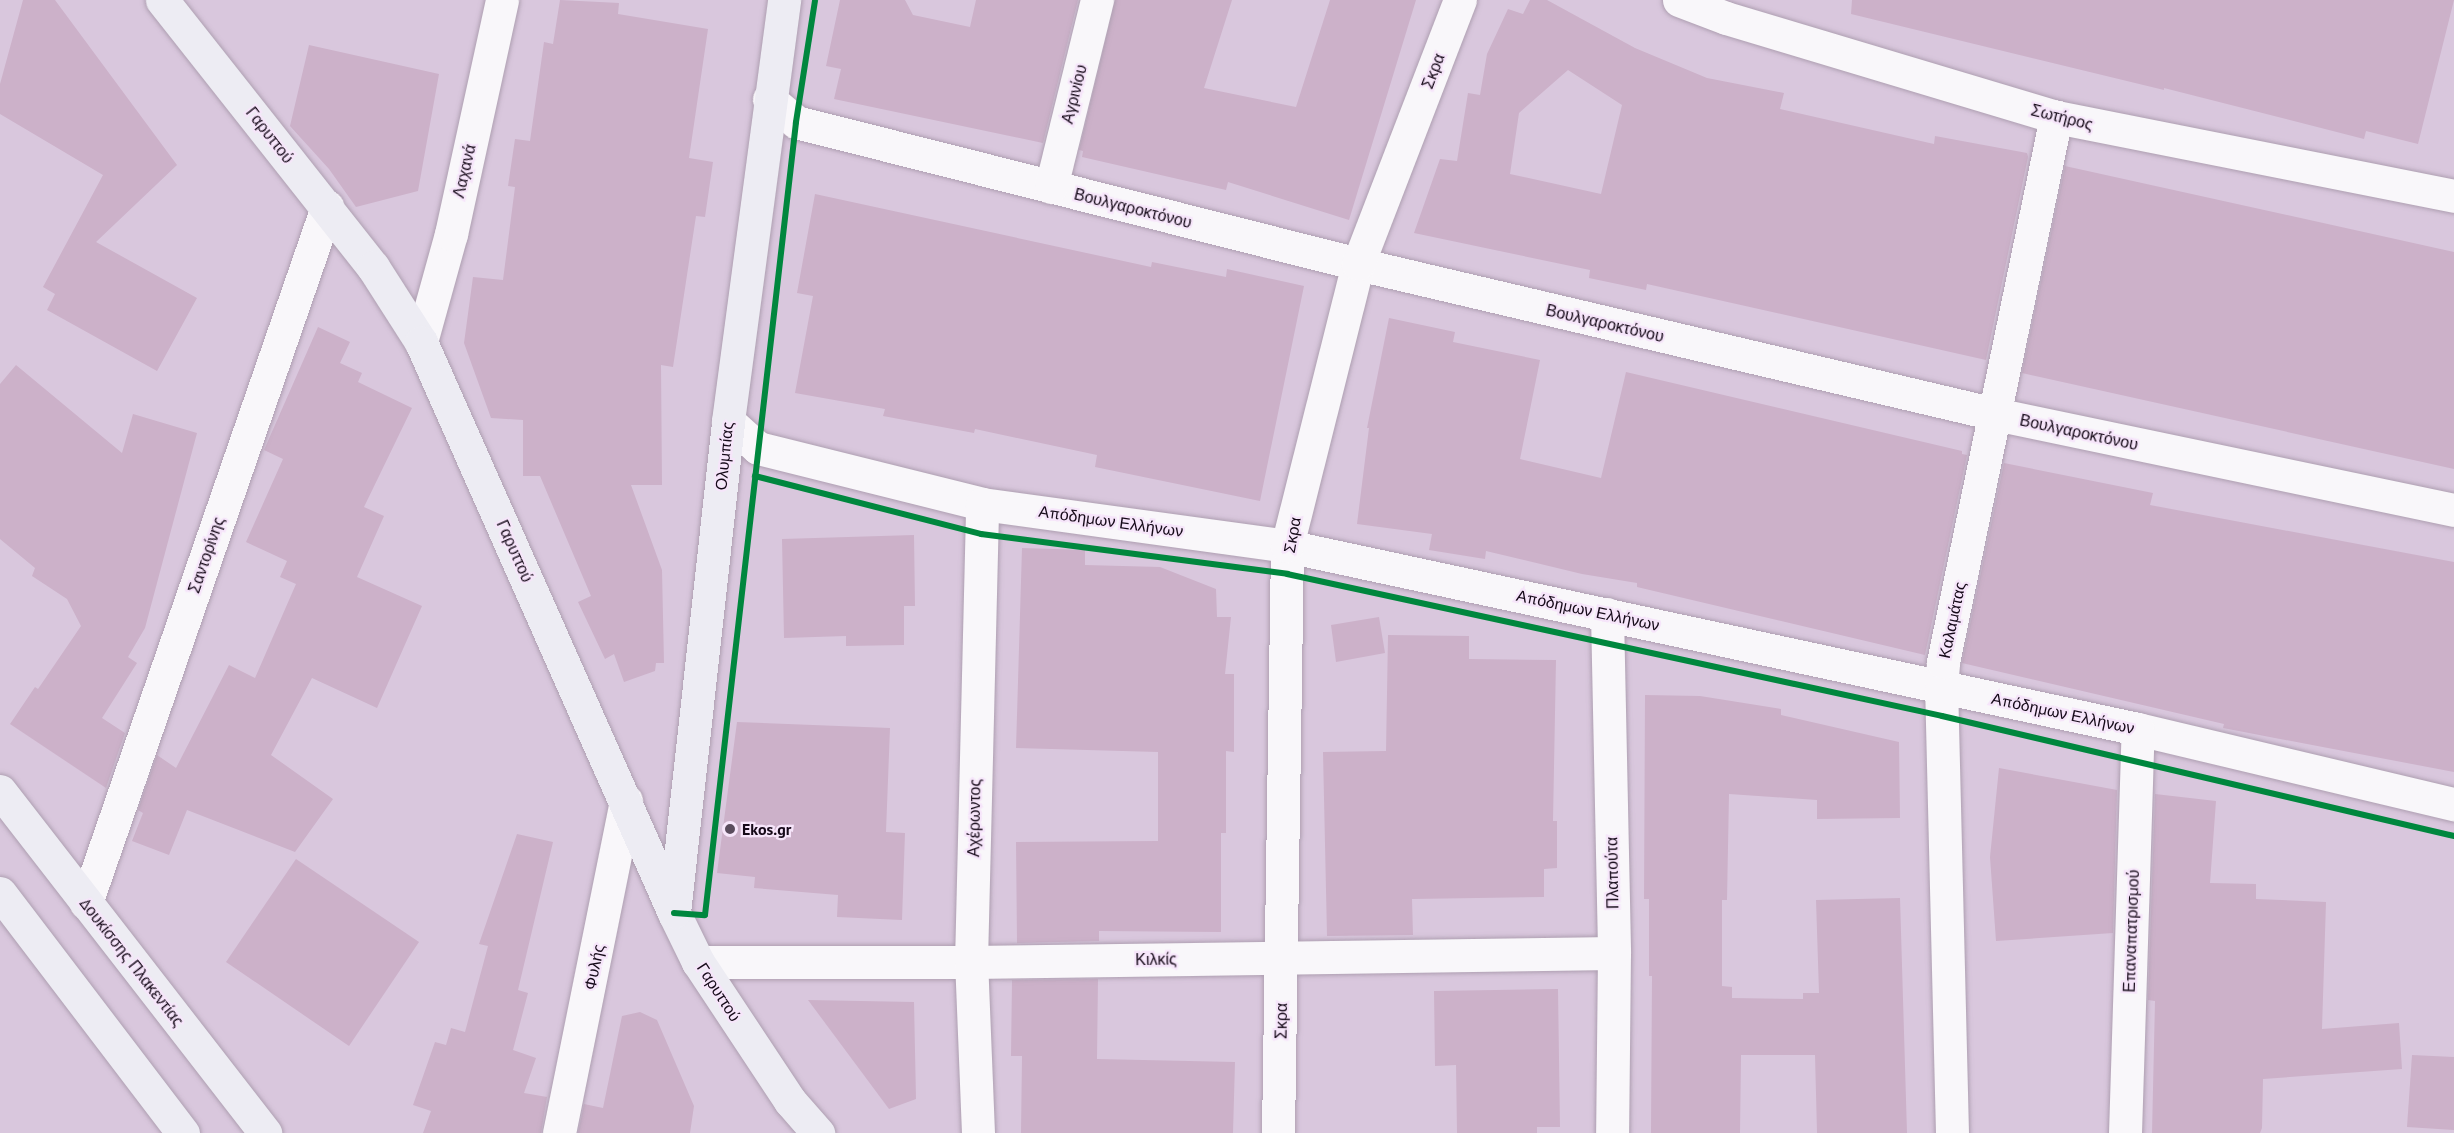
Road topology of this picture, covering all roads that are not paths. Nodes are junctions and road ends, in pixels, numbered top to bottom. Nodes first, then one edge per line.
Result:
1 (162, 0) edge
2 (502, 0) edge
3 (784, 0) edge
4 (1097, 0) edge
5 (1460, 0) edge
6 (1679, 0) edge
7 (769, 99) junction
8 (2056, 117) junction
9 (1051, 187) junction
10 (2454, 196) edge
11 (327, 207) junction
12 (1358, 264) junction
13 (422, 342) junction
14 (1995, 414) junction
15 (728, 420) junction
16 (982, 504) junction
17 (2454, 510) edge
18 (1287, 546) junction
19 (1607, 614) junction
20 (1941, 687) junction
21 (2138, 729) junction
22 (0, 791) edge
23 (626, 801) junction
24 (2454, 804) edge
25 (0, 893) edge
26 (86, 903) junction
27 (674, 913) junction
28 (1614, 953) junction
29 (1282, 957) junction
30 (698, 962) junction
31 (971, 962) junction
32 (183, 1133) edge
33 (264, 1133) edge
34 (559, 1133) edge
35 (818, 1133) edge
36 (978, 1133) edge
37 (1278, 1133) edge
38 (1612, 1133) edge
39 (1952, 1133) edge
40 (2125, 1133) edge

1 - 11 street, Γαρυττού
2 - 13 street, Λαχανά
3 - 7 street, Ολυμπίας
4 - 9 street, Αγρινίου
5 - 12 street, Σκρα
6 - 8 street, Σωτήρος
7 - 9 street, Βουλγαροκτόνου
7 - 15 street, Ολυμπίας
8 - 10 street, Σωτήρος
8 - 14 street, Καλαμάτας
9 - 12 street, Βουλγαροκτόνου
11 - 13 street, Γαρυττού
11 - 26 street, Σαντορίνης
12 - 14 street, Βουλγαροκτόνου
12 - 18 street, Σκρα
13 - 23 street, Γαρυττού
14 - 17 street, Βουλγαροκτόνου
14 - 20 street, Καλαμάτας
15 - 16 street, Απόδημων Ελλήνων
15 - 27 street, Ολυμπίας
16 - 18 street, Απόδημων Ελλήνων
16 - 31 street, Αχέρωντος
18 - 19 street, Απόδημων Ελλήνων
18 - 29 street, Σκρα
19 - 20 street, Απόδημων Ελλήνων
19 - 28 street, Πλαπούτα
20 - 21 street, Απόδημων Ελλήνων
20 - 39 street, Καλαμάτας
21 - 24 street, Απόδημων Ελλήνων
21 - 40 street, Επαναπατρισμού
22 - 26 street, Δουκίσσης Πλακεντίας
23 - 27 street, Γαρυττού
23 - 34 street, Φυλής
25 - 32 street
26 - 33 street, Δουκίσσης Πλακεντίας
27 - 30 street, Γαρυττού
28 - 29 street, Κιλκίς
28 - 38 street, Πλαπούτα
29 - 31 street, Κιλκίς
29 - 37 street, Σκρα
30 - 31 street, Κιλκίς
30 - 35 street, Γαρυττού
31 - 36 street, Αχέρωντος

